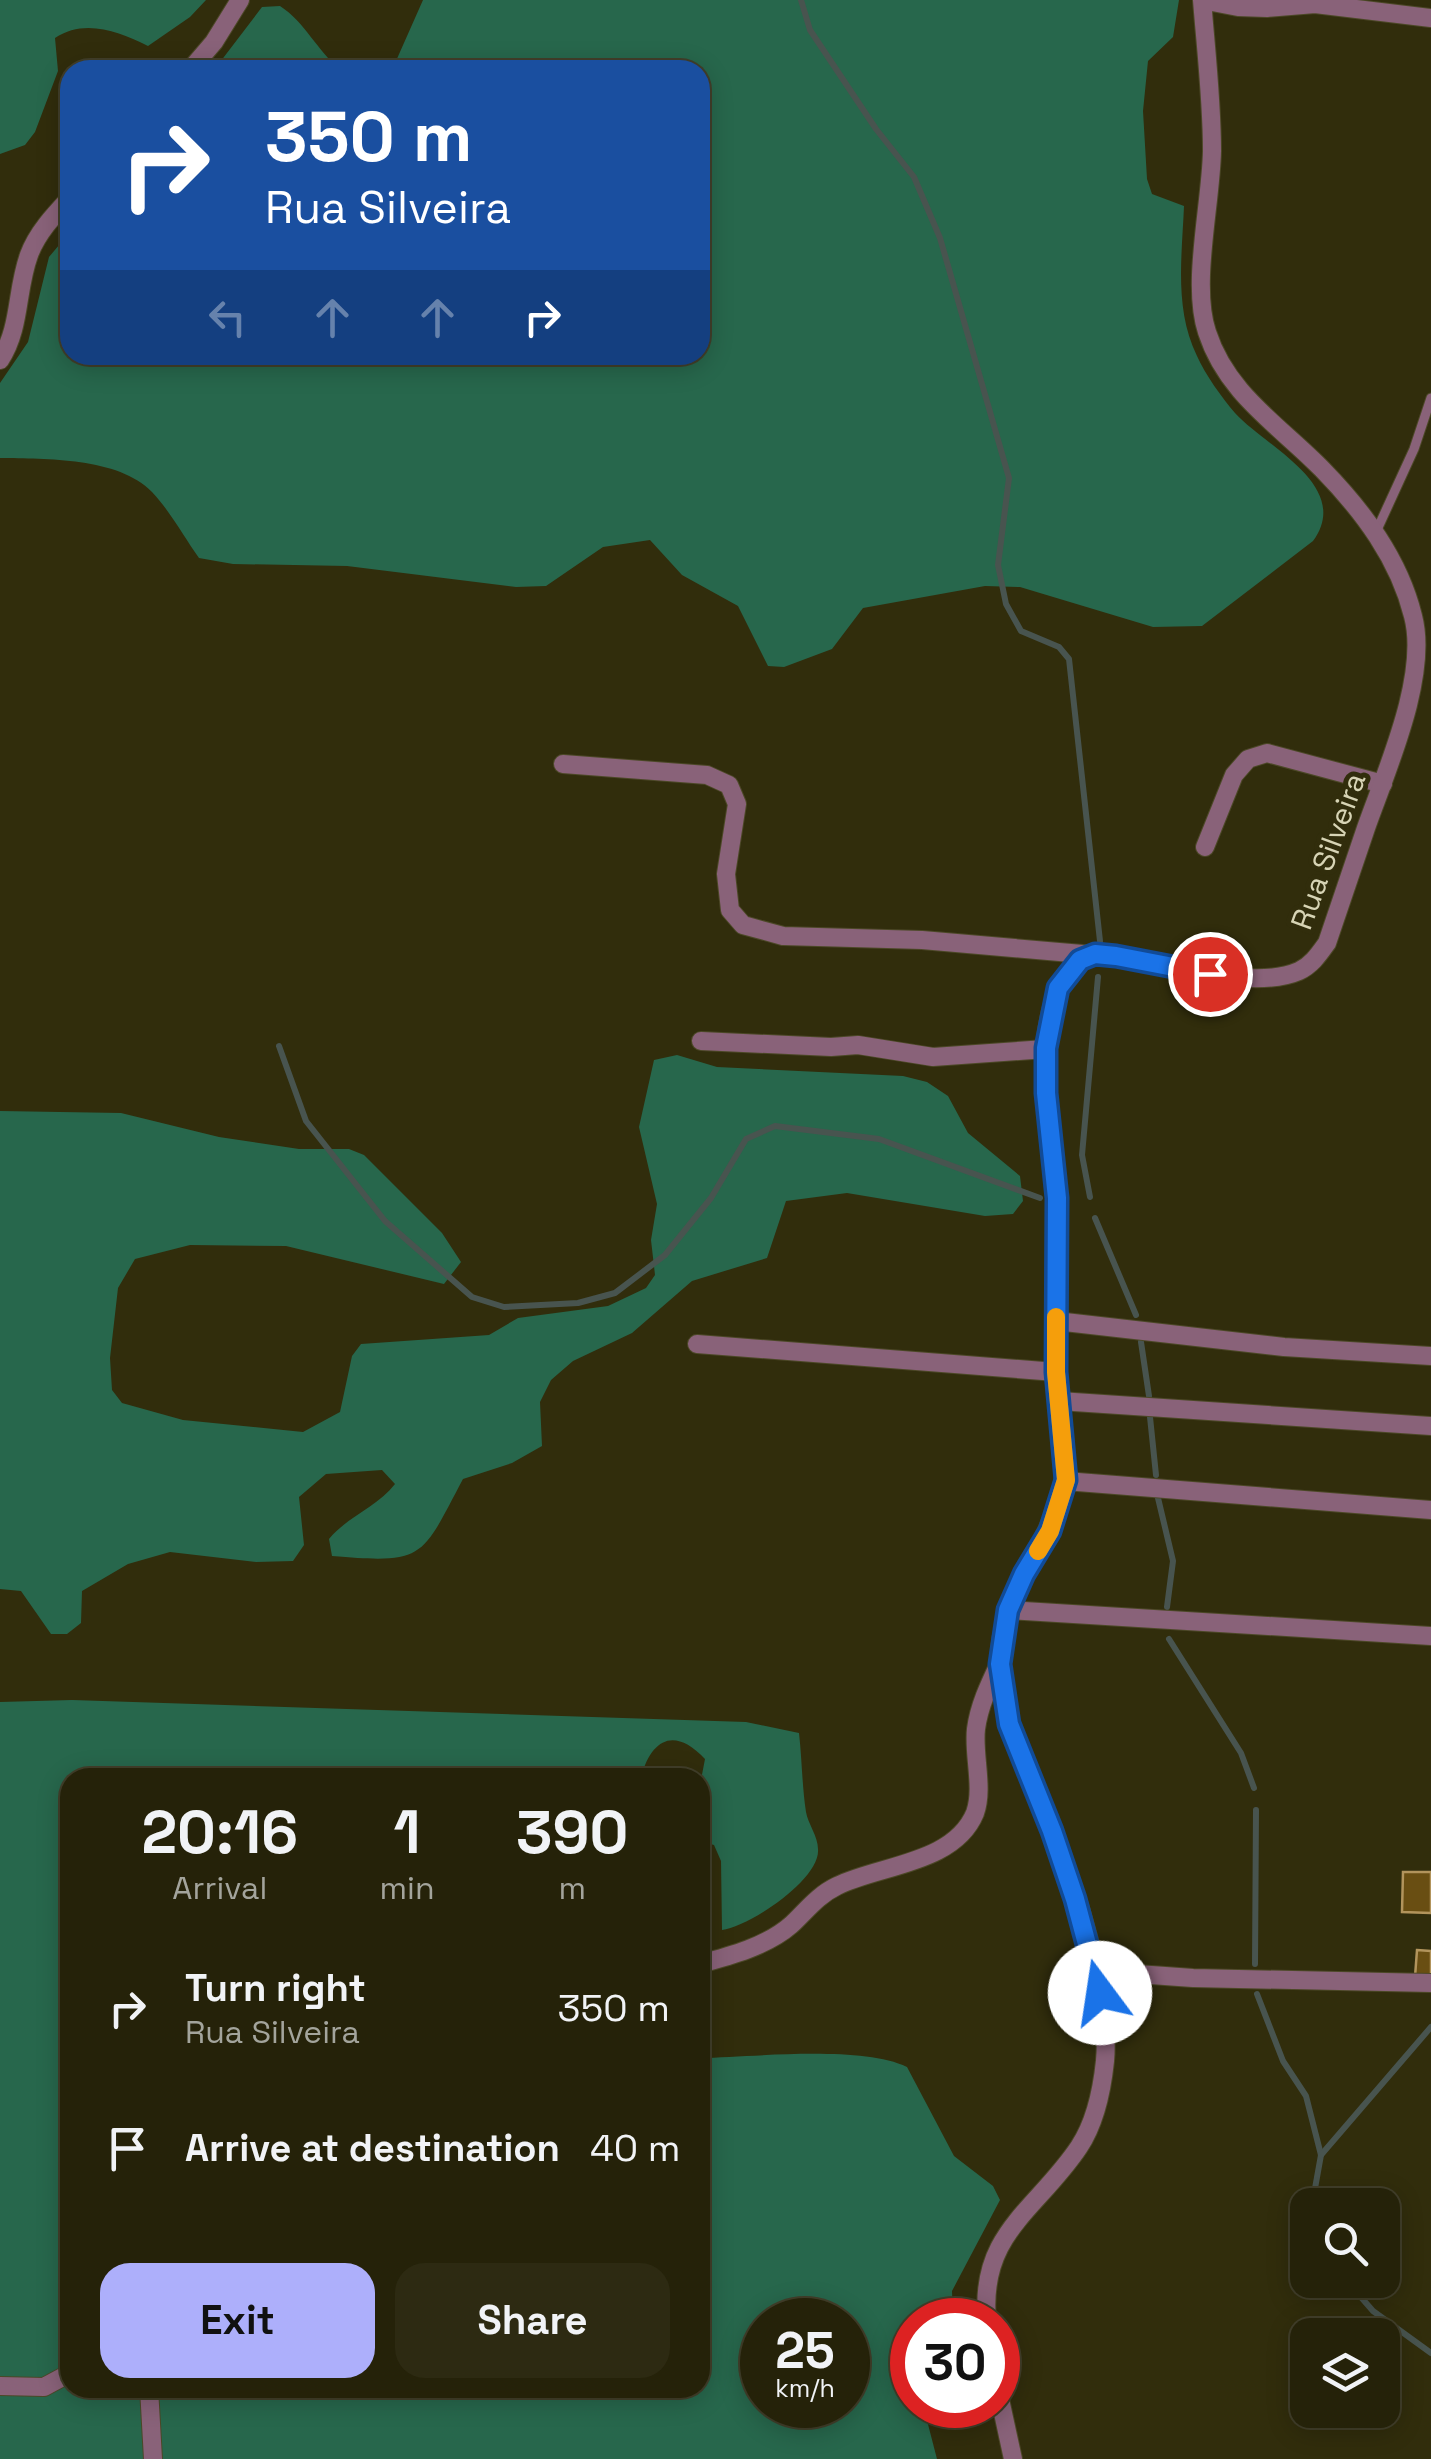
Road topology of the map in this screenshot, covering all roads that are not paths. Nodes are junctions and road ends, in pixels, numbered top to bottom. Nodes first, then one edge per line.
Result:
1 (240, 0) edge
2 (1202, 0) edge
3 (1431, 18) edge
4 (199, 60) edge
5 (60, 210) edge
6 (0, 360) edge
7 (1431, 398) edge
8 (1376, 532) junction
9 (562, 764) dead end
10 (1383, 784) junction
11 (1205, 847) dead end
12 (1095, 954) junction
13 (700, 1041) dead end
14 (1046, 1048) junction
15 (1056, 1320) junction
16 (697, 1344) dead end
17 (1431, 1356) edge
18 (1056, 1372) junction
19 (1059, 1402) junction
20 (1431, 1426) edge
21 (1066, 1480) junction
22 (1431, 1510) edge
23 (1008, 1610) junction
24 (1431, 1636) edge
25 (1000, 1664) junction
26 (710, 1960) edge
27 (1095, 1971) junction
28 (1431, 1983) edge
29 (987, 2298) edge
30 (60, 2379) edge
31 (0, 2386) edge
32 (149, 2398) edge
33 (1006, 2428) edge
34 (153, 2459) edge
35 (1013, 2459) edge

1 - 4 street
2 - 3 street
2 - 8 street, Rua Silveira
5 - 6 street
7 - 8 lane
8 - 10 street, Rua Silveira
9 - 12 street
10 - 11 street
10 - 12 street, Rua Silveira
12 - 14 street
13 - 14 street
14 - 15 street
15 - 17 street
15 - 18 street
16 - 18 street
18 - 19 street
19 - 20 street
19 - 21 street
21 - 22 street
21 - 23 street
23 - 24 street
23 - 25 street
25 - 26 street
25 - 27 street
27 - 28 street
27 - 29 street
30 - 31 street
32 - 34 street
33 - 35 street

